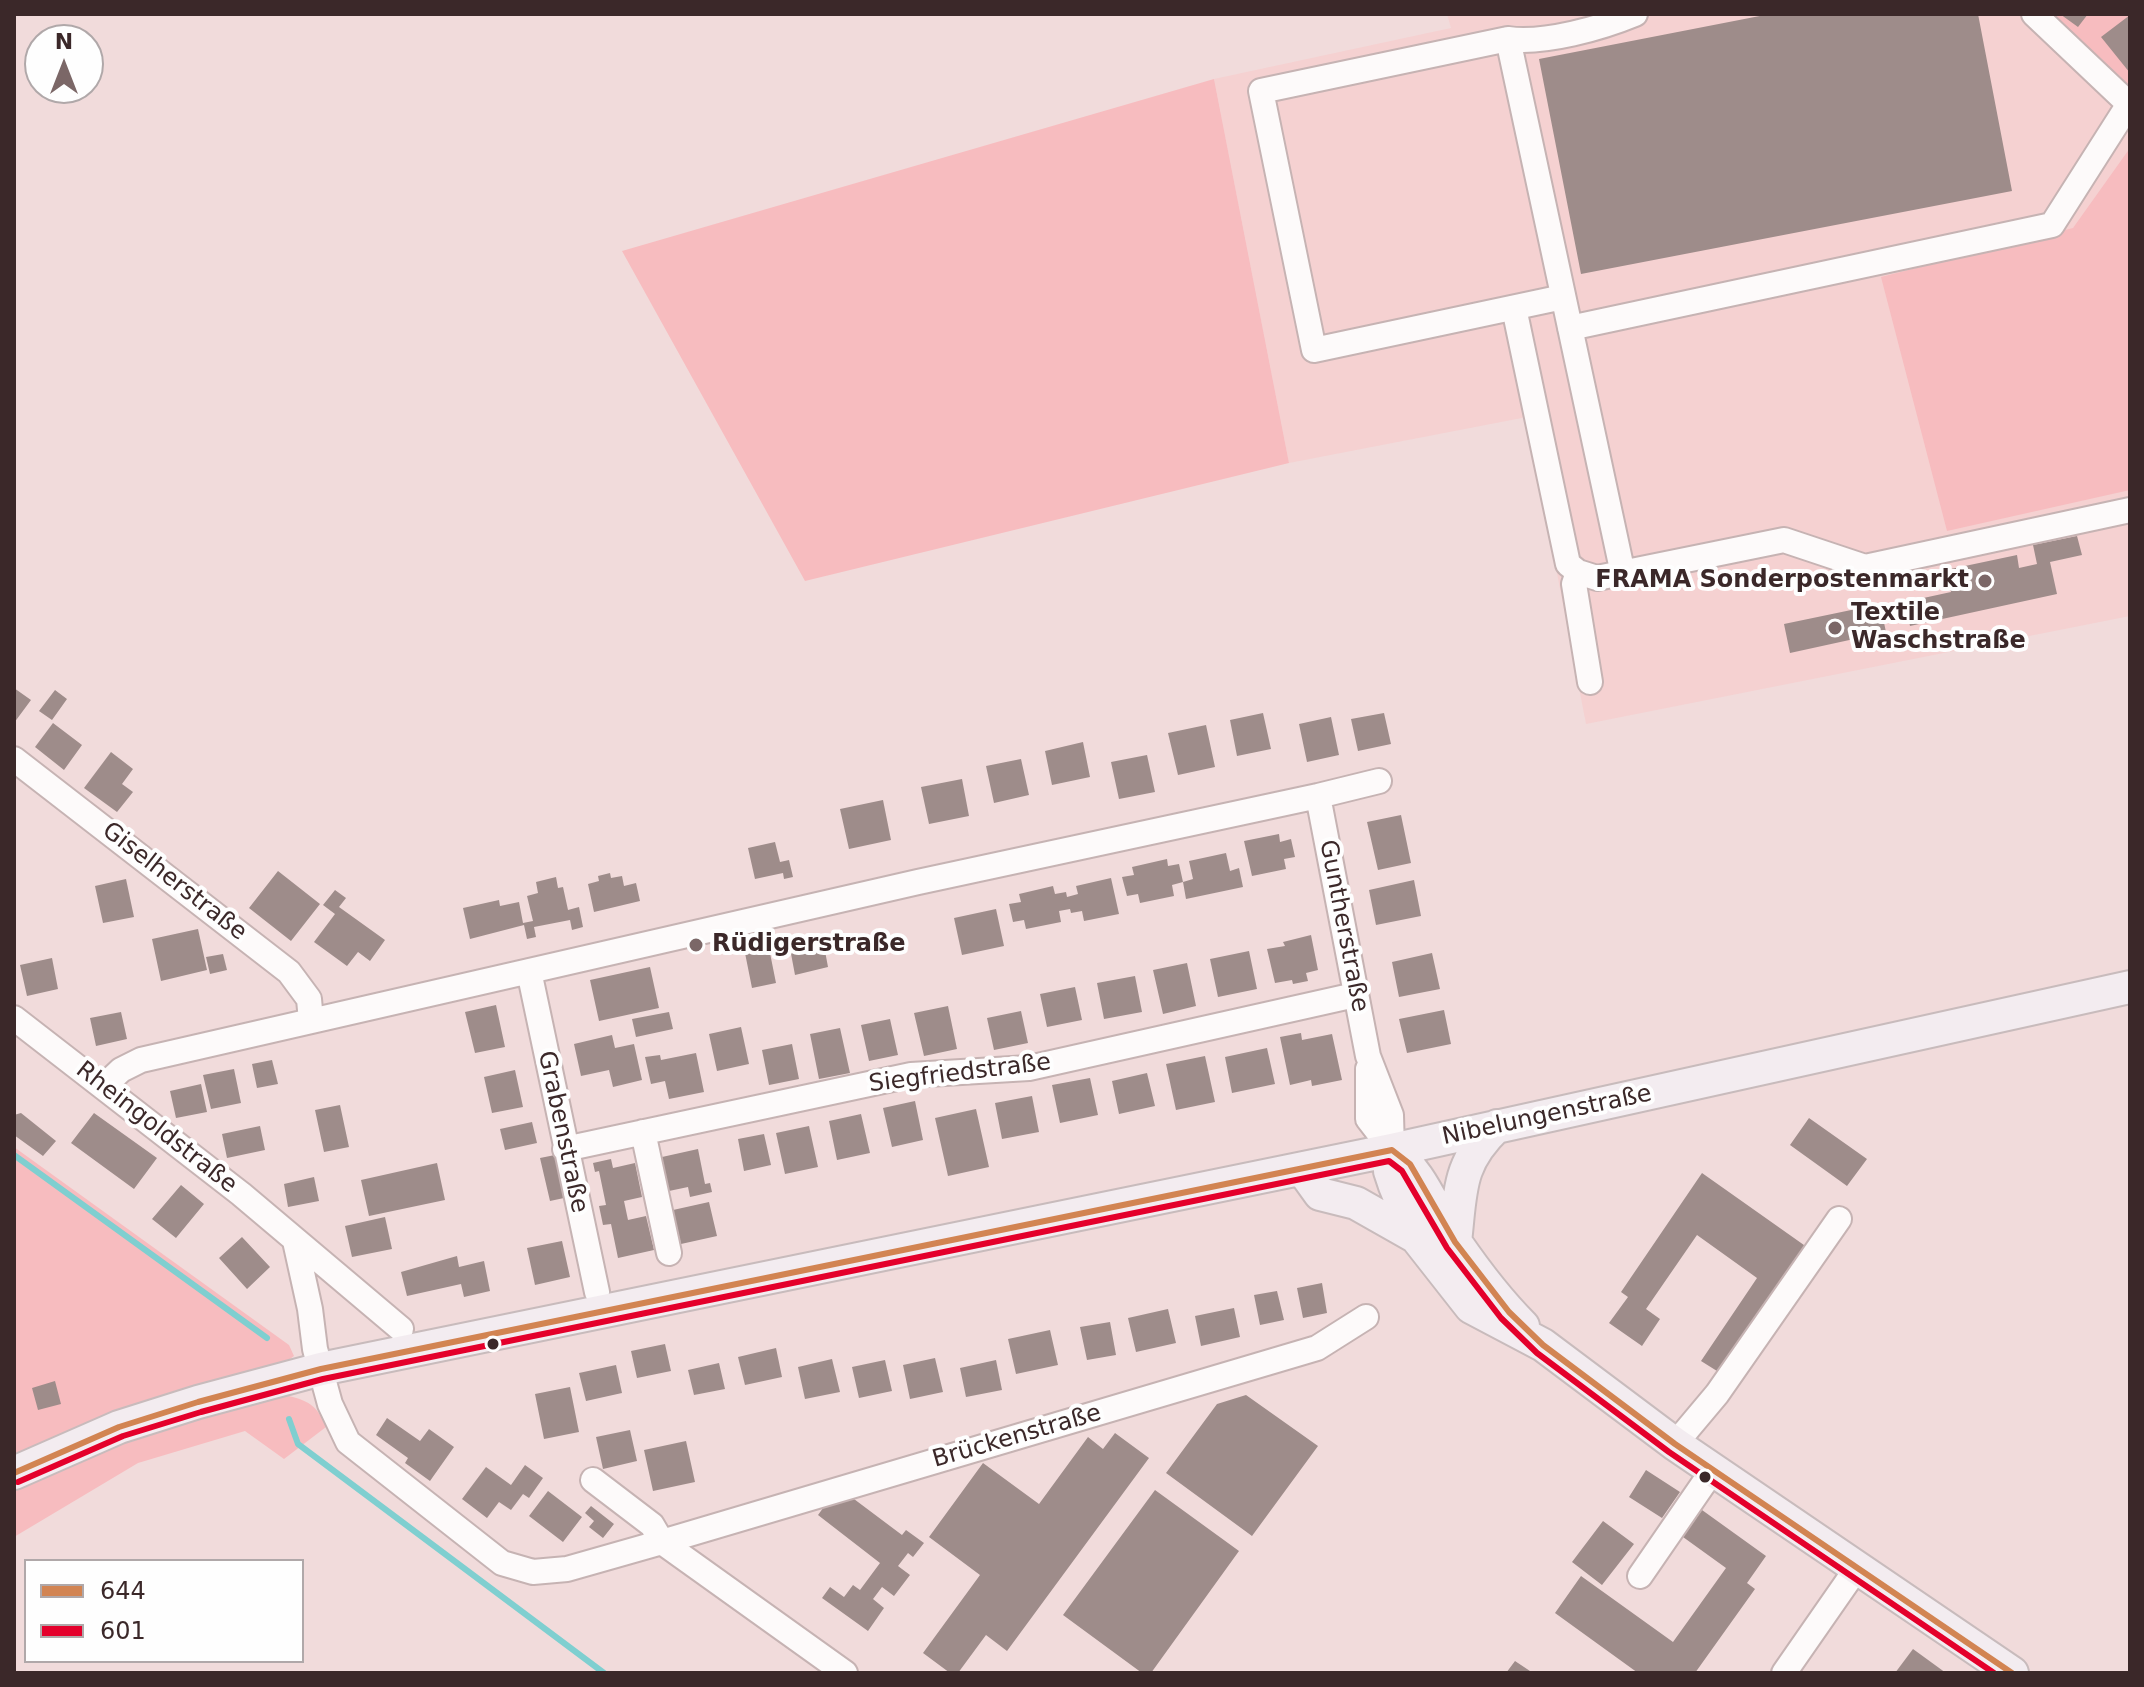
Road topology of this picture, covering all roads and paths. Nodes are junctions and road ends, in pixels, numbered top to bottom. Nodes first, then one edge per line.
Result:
1 (1635, 14) edge
2 (2034, 14) edge
3 (1508, 39) junction
4 (2130, 104) edge
5 (1563, 297) junction
6 (1514, 308) junction
7 (1570, 328) junction
8 (2130, 510) edge
9 (1578, 572) junction
10 (1623, 574) junction
11 (1590, 682) dead end
12 (14, 759) edge
13 (1379, 781) dead end
14 (1318, 796) junction
15 (529, 971) junction
16 (2130, 987) edge
17 (1355, 995) junction
18 (14, 1018) edge
19 (311, 1021) junction
20 (103, 1087) junction
21 (1497, 1126) junction
22 (643, 1132) junction
23 (565, 1149) junction
24 (1392, 1150) junction
25 (1302, 1169) junction
26 (1839, 1219) dead end
27 (1416, 1237) junction
28 (295, 1241) junction
29 (1455, 1242) junction
30 (669, 1253) dead end
31 (597, 1292) dead end
32 (1366, 1317) dead end
33 (401, 1329) dead end
34 (1543, 1345) junction
35 (321, 1369) junction
36 (1675, 1444) junction
37 (1713, 1470) junction
38 (17, 1473) edge
39 (593, 1480) dead end
40 (662, 1542) junction
41 (1857, 1568) junction
42 (1640, 1576) dead end
43 (845, 1673) edge
44 (1784, 1673) edge
45 (2012, 1673) edge

1 - 3 street
2 - 4 street
3 - 5 street
3 - 6 street
4 - 7 street
5 - 6 street
5 - 7 street
6 - 9 street
7 - 10 street
8 - 10 street
9 - 10 street
9 - 11 street
12 - 19 street, Giselherstraße
13 - 14 street
14 - 15 street
14 - 17 street, Guntherstraße
15 - 19 street
15 - 23 street, Grabenstraße
16 - 21 main road, Nibelungenstraße
17 - 22 street, Siegfriedstraße
17 - 24 street, Guntherstraße
18 - 20 street, Rheingoldstraße
19 - 20 street
20 - 28 street, Rheingoldstraße
21 - 24 main road, Nibelungenstraße
21 - 29 main road
22 - 23 street, Siegfriedstraße
22 - 30 street
23 - 31 street, Grabenstraße
24 - 25 main road, Nibelungenstraße
24 - 27 main road
24 - 29 main road
25 - 27 main road
25 - 35 main road, Nibelungenstraße
26 - 36 street
27 - 34 main road
28 - 33 street, Rheingoldstraße
28 - 35 street
29 - 34 main road
32 - 40 street, Brückenstraße
34 - 36 main road
35 - 38 main road, Nibelungenstraße
35 - 40 street, Brückenstraße
36 - 37 main road
37 - 41 main road
37 - 42 street
39 - 40 street
40 - 43 street
41 - 44 street
41 - 45 main road

